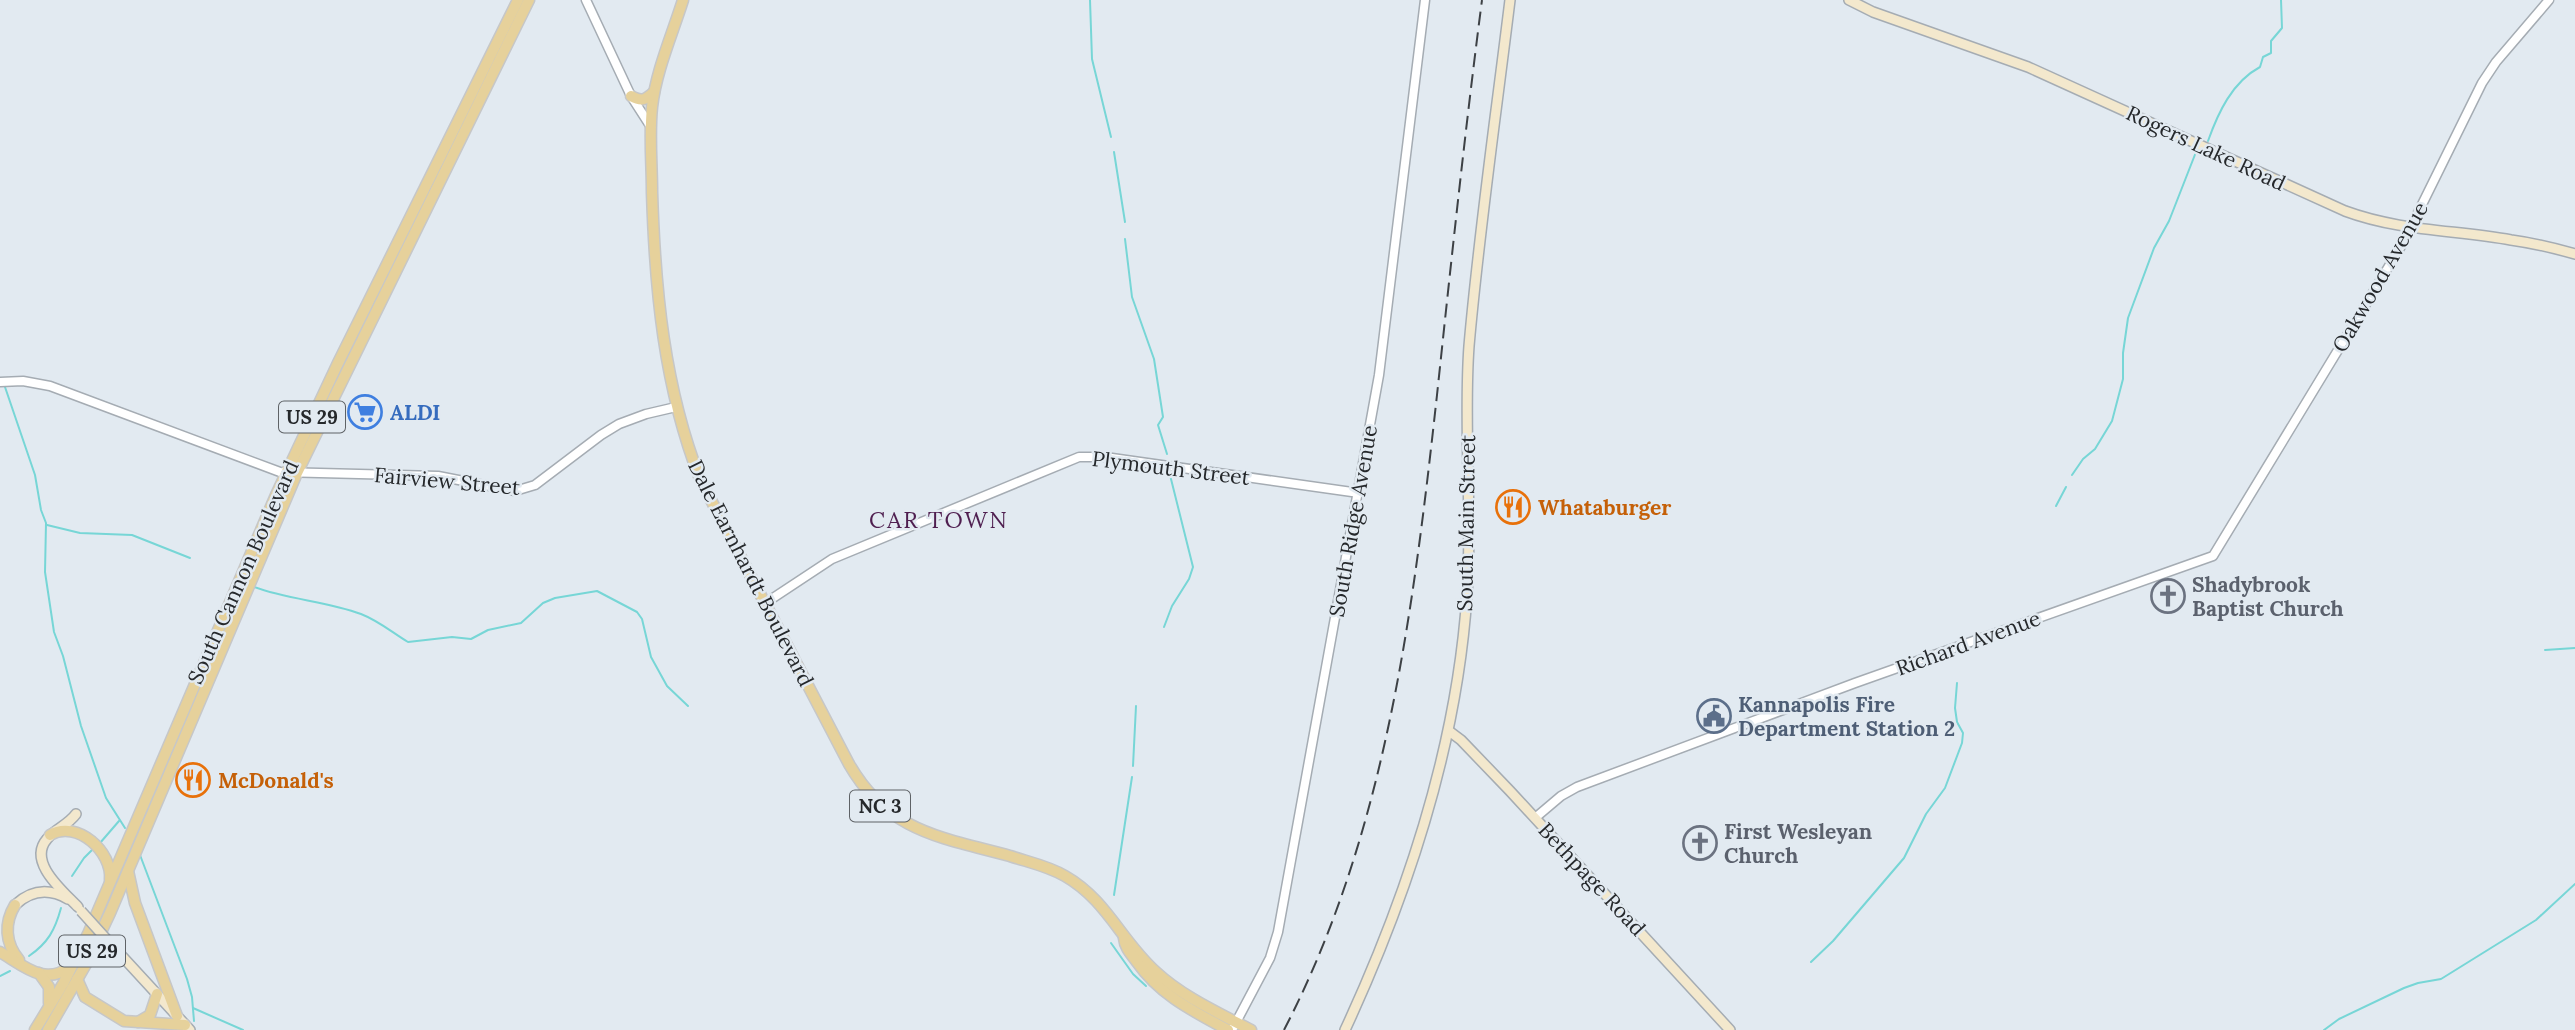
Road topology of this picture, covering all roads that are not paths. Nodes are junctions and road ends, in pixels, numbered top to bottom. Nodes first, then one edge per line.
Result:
1 (518, 0) edge
2 (529, 0) edge
3 (586, 0) edge
4 (683, 0) edge
5 (1425, 0) edge
6 (1510, 0) edge
7 (1849, 0) edge
8 (2549, 0) edge
9 (654, 92) junction
10 (631, 96) junction
11 (651, 127) junction
12 (2410, 228) junction
13 (401, 249) junction
14 (2575, 254) edge
15 (3, 382) edge
16 (676, 407) junction
17 (292, 472) junction
18 (1359, 493) junction
19 (2213, 556) joint
20 (764, 604) junction
21 (1449, 731) junction
22 (76, 814) dead end
23 (1535, 818) junction
24 (50, 835) junction
25 (127, 843) junction
26 (94, 845) junction
27 (128, 869) junction
28 (108, 887) junction
29 (15, 905) junction
30 (79, 909) junction
31 (0, 919) edge
32 (1124, 938) junction
33 (0, 952) edge
34 (75, 961) junction
35 (24, 965) junction
36 (35, 971) junction
37 (78, 979) junction
38 (157, 994) junction
39 (1166, 994) junction
40 (1200, 1002) junction
41 (95, 1005) junction
42 (61, 1009) junction
43 (45, 1014) junction
44 (177, 1016) junction
45 (138, 1022) junction
46 (188, 1027) edge
47 (1232, 1027) edge
48 (35, 1030) edge
49 (48, 1030) edge
50 (1251, 1030) edge
51 (1345, 1030) edge
52 (1730, 1030) edge

1 - 13 main road, South Cannon Boulevard / US 29
2 - 13 main road, South Cannon Boulevard / US 29
3 - 10 street
4 - 9 main road, Dale Earnhardt Boulevard / NC 3
5 - 18 street, South Ridge Avenue
6 - 21 main road, South Main Street
7 - 12 main road, Rogers Lake Road
8 - 12 street, Oakwood Avenue
9 - 10 main road
9 - 11 main road, Dale Earnhardt Boulevard / NC 3
10 - 11 street
11 - 16 main road, Dale Earnhardt Boulevard / NC 3
12 - 14 main road, Rogers Lake Road
12 - 19 street, Oakwood Avenue
13 - 17 main road, South Cannon Boulevard / US 29
15 - 17 street, Fairview Street
16 - 17 street, Fairview Street
16 - 20 main road, Dale Earnhardt Boulevard / NC 3
17 - 25 main road, South Cannon Boulevard / US 29
17 - 27 main road, South Cannon Boulevard / US 29
18 - 20 street, Plymouth Street
18 - 47 street, South Ridge Avenue
19 - 23 street, Richard Avenue
20 - 32 main road, Dale Earnhardt Boulevard / NC 3
21 - 23 main road, Bethpage Road
21 - 51 main road, South Main Street
22 - 24 main road
23 - 52 main road, Bethpage Road
24 - 26 main road
24 - 30 main road
25 - 26 main road
25 - 28 main road, South Cannon Boulevard / US 29
26 - 28 main road
27 - 37 main road, US 29
27 - 44 main road
28 - 34 main road, South Cannon Boulevard / US 29
29 - 30 main road
29 - 31 street
29 - 35 main road
30 - 38 main road, bridge
32 - 39 main road, Dale Earnhardt Boulevard / NC 3
32 - 40 main road, Dale Earnhardt Boulevard / NC 3
33 - 35 main road
34 - 36 main road
34 - 43 main road, US 29
35 - 36 main road
36 - 43 main road
37 - 41 main road
37 - 42 main road, US 29
38 - 44 main road
38 - 45 main road
39 - 40 main road
39 - 47 main road, Dale Earnhardt Boulevard / NC 3
40 - 47 main road, Dale Earnhardt Boulevard / NC 3
41 - 42 main road
41 - 45 main road
42 - 49 main road, US 29
43 - 48 main road, US 29
44 - 46 main road
45 - 46 main road
47 - 50 main road, Dale Earnhardt Boulevard / NC 3

